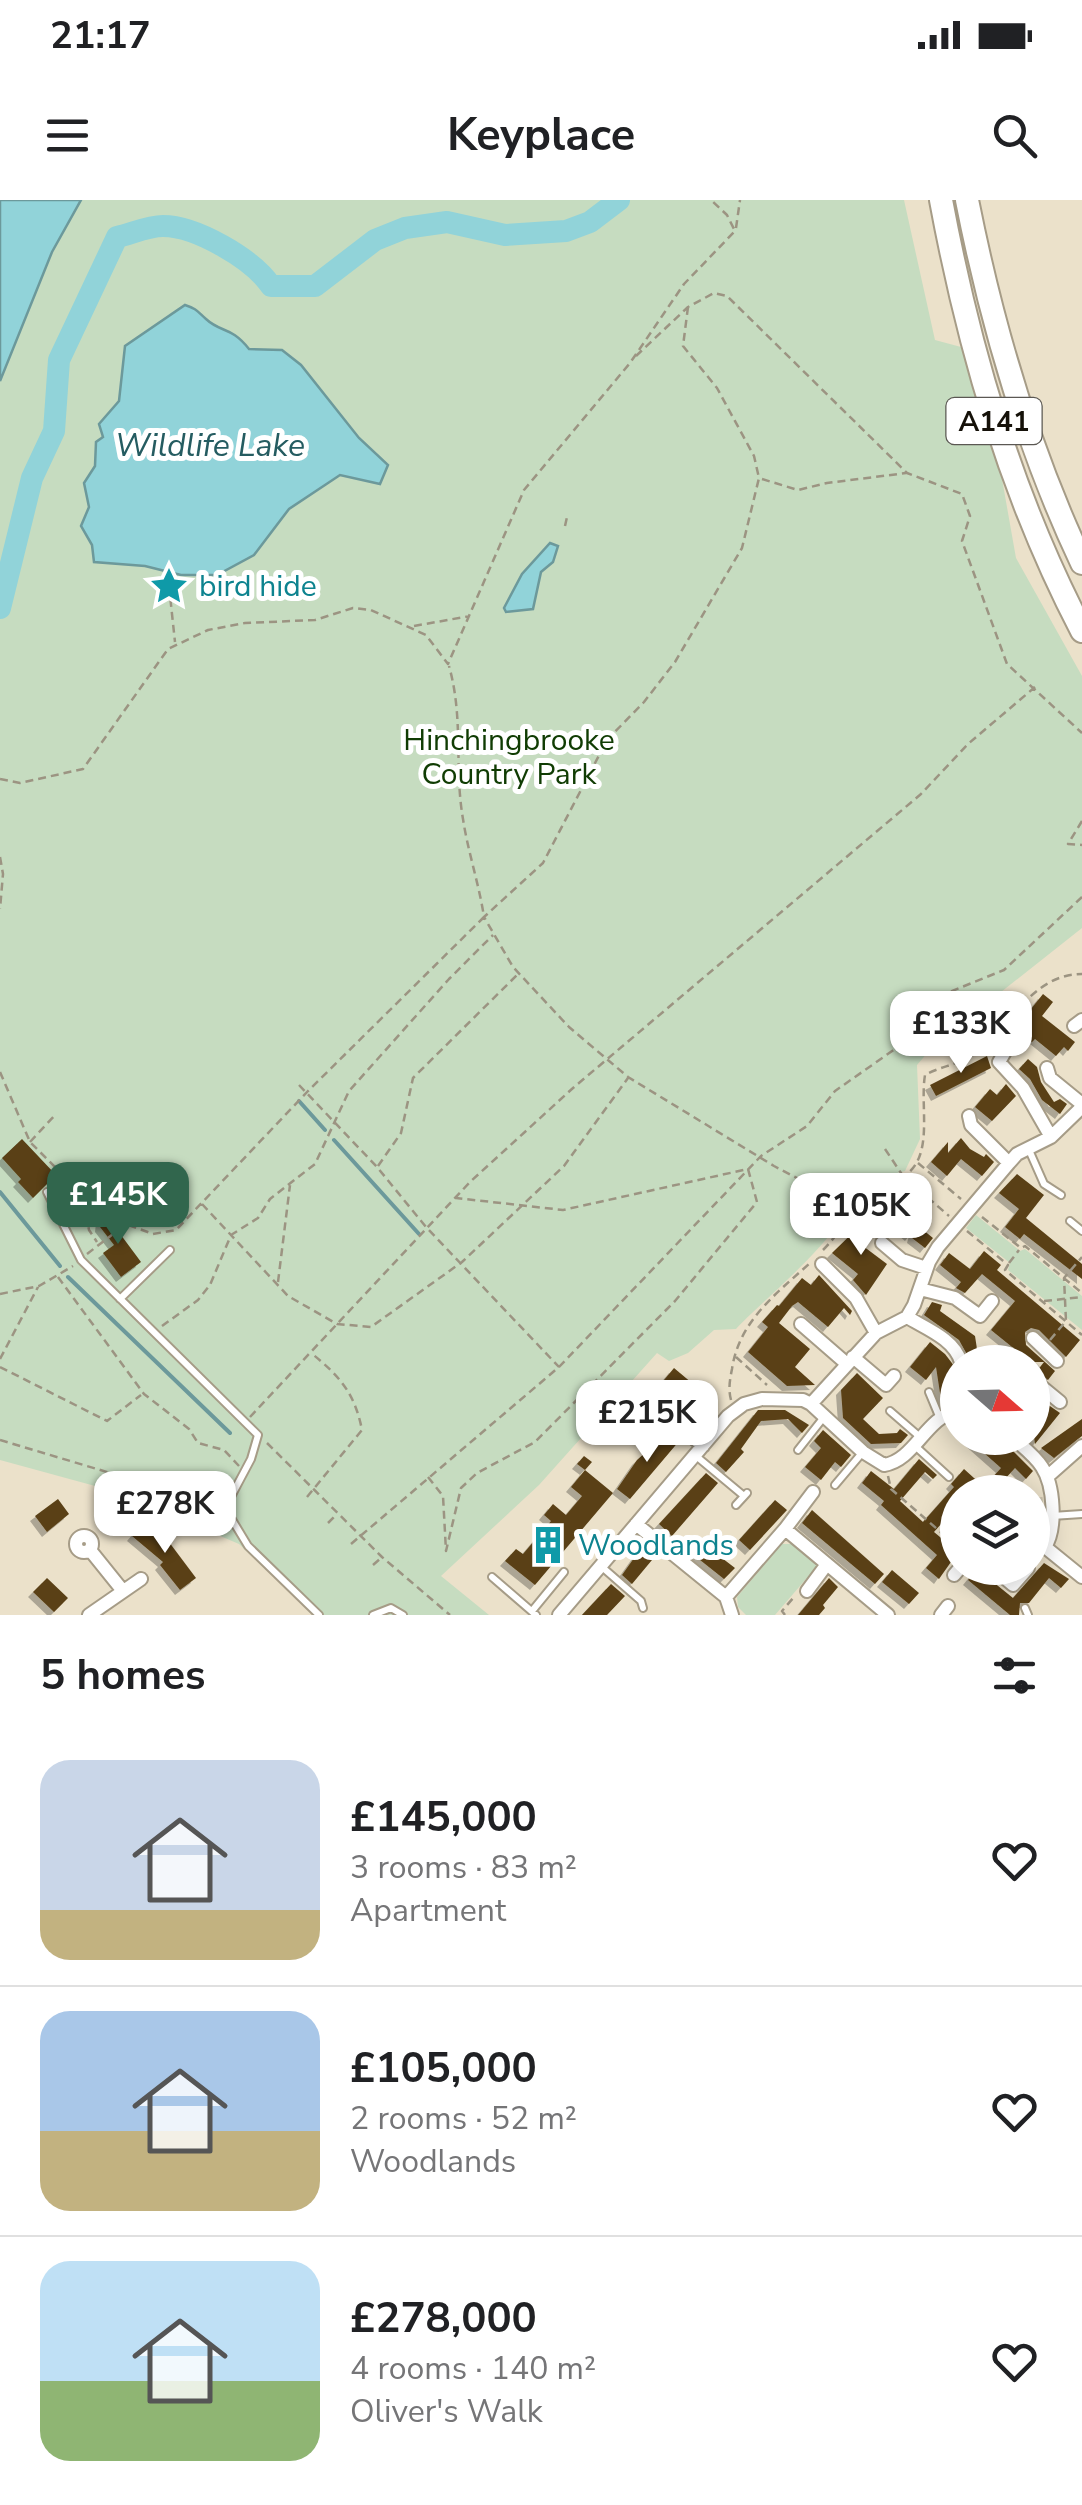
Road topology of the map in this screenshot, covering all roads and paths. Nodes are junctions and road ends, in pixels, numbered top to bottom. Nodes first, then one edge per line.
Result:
1 (711, 200) edge
2 (740, 200) edge
3 (942, 200) edge
4 (968, 200) edge
5 (735, 231) junction
6 (688, 307) junction
7 (630, 363) junction
8 (907, 473) junction
9 (759, 478) junction
10 (567, 517) dead end
11 (565, 526) dead end
12 (1082, 563) edge
13 (169, 586) dead end
14 (471, 616) junction
15 (412, 626) junction
16 (1082, 631) edge
17 (175, 644) junction
18 (448, 664) junction
19 (1035, 688) junction
20 (1082, 732) edge
21 (0, 779) edge
22 (1082, 821) edge
23 (1082, 845) edge
24 (0, 857) edge
25 (1082, 898) edge
26 (0, 909) edge
27 (484, 917) junction
28 (494, 934) junction
29 (519, 973) junction
30 (1082, 974) edge
31 (1010, 1043) dead end
32 (608, 1061) junction
33 (1047, 1068) dead end
34 (0, 1072) edge
35 (628, 1077) junction
36 (1, 1083) edge
37 (299, 1085) dead end
38 (308, 1091) junction
39 (1082, 1106) edge
40 (56, 1114) dead end
41 (969, 1116) dead end
42 (336, 1123) junction
43 (1050, 1137) junction
44 (30, 1142) junction
45 (1028, 1148) junction
46 (885, 1149) dead end
47 (761, 1156) junction
48 (918, 1162) junction
49 (1009, 1163) junction
50 (377, 1167) junction
51 (222, 1168) dead end
52 (748, 1169) junction
53 (229, 1176) junction
54 (903, 1176) junction
55 (290, 1184) junction
56 (838, 1189) junction
57 (853, 1189) junction
58 (47, 1192) dead end
59 (1061, 1195) dead end
60 (454, 1198) junction
61 (847, 1201) junction
62 (202, 1204) junction
63 (521, 1206) junction
64 (972, 1208) junction
65 (1070, 1221) dead end
66 (958, 1224) junction
67 (426, 1227) junction
68 (1082, 1231) edge
69 (231, 1235) junction
70 (882, 1242) dead end
71 (98, 1244) junction
72 (1021, 1248) junction
73 (170, 1250) dead end
74 (1082, 1257) edge
75 (81, 1260) junction
76 (462, 1262) junction
77 (822, 1264) dead end
78 (1008, 1265) junction
79 (926, 1268) junction
80 (57, 1276) junction
81 (1064, 1278) junction
82 (277, 1285) junction
83 (39, 1286) junction
84 (920, 1289) junction
85 (0, 1294) edge
86 (1082, 1295) edge
87 (120, 1299) junction
88 (1064, 1300) junction
89 (992, 1301) dead end
90 (1044, 1302) junction
91 (906, 1317) junction
92 (1066, 1322) junction
93 (337, 1324) junction
94 (802, 1324) dead end
95 (876, 1333) junction
96 (154, 1334) junction
97 (1082, 1335) edge
98 (1038, 1343) joint
99 (952, 1345) edge
100 (310, 1353) junction
101 (734, 1355) junction
102 (0, 1359) edge
103 (850, 1360) junction
104 (1057, 1361) dead end
105 (0, 1367) edge
106 (559, 1367) junction
107 (894, 1376) dead end
108 (929, 1392) dead end
109 (144, 1394) junction
110 (1050, 1394) edge
111 (783, 1399) junction
112 (1060, 1402) dead end
113 (812, 1404) junction
114 (735, 1410) junction
115 (649, 1412) dead end
116 (890, 1412) dead end
117 (824, 1416) junction
118 (938, 1416) joint
119 (245, 1422) junction
120 (258, 1435) junction
121 (0, 1440) edge
122 (917, 1441) junction
123 (1082, 1446) edge
124 (699, 1450) junction
125 (798, 1450) dead end
126 (863, 1452) junction
127 (884, 1465) junction
128 (245, 1469) junction
129 (948, 1475) edge
130 (1050, 1475) edge
131 (428, 1478) junction
132 (835, 1485) dead end
133 (315, 1489) junction
134 (814, 1492) dead end
135 (306, 1498) dead end
136 (736, 1505) dead end
137 (1050, 1507) tunnel mouth
138 (224, 1508) junction
139 (338, 1513) junction
140 (1082, 1514) edge
141 (328, 1524) dead end
142 (636, 1524) junction
143 (784, 1529) junction
144 (940, 1531) edge
145 (360, 1535) junction
146 (351, 1544) dead end
147 (90, 1550) dead end
148 (1050, 1550) edge
149 (382, 1557) junction
150 (827, 1564) junction
151 (373, 1565) dead end
152 (601, 1566) junction
153 (564, 1572) dead end
154 (1082, 1577) edge
155 (492, 1578) dead end
156 (141, 1579) dead end
157 (807, 1591) joint
158 (122, 1592) junction
159 (726, 1597) junction
160 (643, 1608) dead end
161 (534, 1613) edge
162 (564, 1613) edge
163 (89, 1615) edge
164 (319, 1615) edge
165 (373, 1615) edge
166 (403, 1615) edge
167 (450, 1615) edge
168 (732, 1615) edge
169 (785, 1615) edge
170 (888, 1615) edge

1 - 5 path
2 - 5 path
3 - 16 highway, A141
4 - 12 highway, A141
5 - 7 path
6 - 7 path
6 - 8 path
6 - 9 path
7 - 14 path
8 - 9 path
8 - 19 path
9 - 27 path
10 - 11 path
13 - 17 path
14 - 15 path
14 - 18 path
15 - 17 path
15 - 18 path
17 - 21 path
18 - 27 path
19 - 20 path
19 - 32 path
22 - 23 path
24 - 26 path
25 - 47 path
27 - 28 path
27 - 38 path
28 - 29 path
28 - 42 path
29 - 32 path
29 - 50 path
30 - 48 path
31 - 43 street
32 - 35 path
32 - 60 path
33 - 39 street
34 - 36 path
35 - 47 path
35 - 63 path
36 - 44 path
37 - 38 path
38 - 42 path
38 - 53 path
39 - 43 street
40 - 44 path
41 - 49 street
42 - 50 path
42 - 55 path
43 - 45 street
44 - 71 path
45 - 49 street
45 - 59 lane
46 - 54 path
47 - 52 path
47 - 56 path
48 - 54 path
48 - 64 path
49 - 64 street
50 - 67 path
51 - 53 path
52 - 63 path
52 - 106 path
52 - 131 path
53 - 62 path
54 - 57 path
54 - 66 path
55 - 69 path
55 - 82 path
56 - 57 path
56 - 61 path
57 - 61 path
58 - 75 lane
60 - 63 path
60 - 67 path
61 - 101 path
62 - 69 path
62 - 71 path
63 - 76 path
64 - 66 street
64 - 72 path
65 - 68 lane
66 - 78 path
66 - 79 street
67 - 76 path
67 - 93 path
69 - 82 path
69 - 96 path
70 - 79 street
71 - 75 path
72 - 78 path
72 - 81 path
73 - 87 lane
74 - 81 path
75 - 80 path
75 - 87 lane
76 - 93 path
76 - 106 path
77 - 95 street
78 - 90 path
79 - 84 street
80 - 83 path
80 - 109 path
81 - 86 path
81 - 88 path
82 - 93 path
83 - 85 path
83 - 102 path
84 - 89 street
84 - 91 street
86 - 88 path
87 - 96 lane
88 - 90 path
88 - 92 path
90 - 92 path
91 - 95 street
91 - 99 street
92 - 97 path
92 - 98 path
93 - 100 path
94 - 103 street
95 - 103 street
96 - 119 lane
98 - 104 street
100 - 119 path
100 - 133 path
101 - 111 path
101 - 114 path
103 - 107 street
103 - 113 street
105 - 109 path
106 - 131 path
108 - 118 lane
109 - 128 path
110 - 112 street
111 - 113 street
111 - 114 street
113 - 117 street
114 - 124 street
115 - 124 street
116 - 122 lane
117 - 125 lane
117 - 126 street
118 - 122 street
119 - 120 lane
120 - 128 lane
120 - 133 path
121 - 138 path
122 - 127 street
122 - 129 lane
123 - 130 street
124 - 136 lane
124 - 142 street
126 - 127 street
126 - 132 lane
127 - 144 path
128 - 138 lane
131 - 145 path
133 - 135 path
133 - 139 path
134 - 143 street
137 - 140 lane
138 - 164 lane
139 - 141 path
139 - 145 path
142 - 152 street
142 - 159 street
143 - 150 street
143 - 159 street
145 - 146 path
145 - 149 path
147 - 158 street
148 - 154 street
149 - 151 path
149 - 167 path
150 - 157 street
150 - 170 street
152 - 160 lane
152 - 162 street
153 - 161 lane
155 - 161 lane
156 - 158 street
157 - 169 path
158 - 163 street
159 - 168 street
165 - 166 lane

